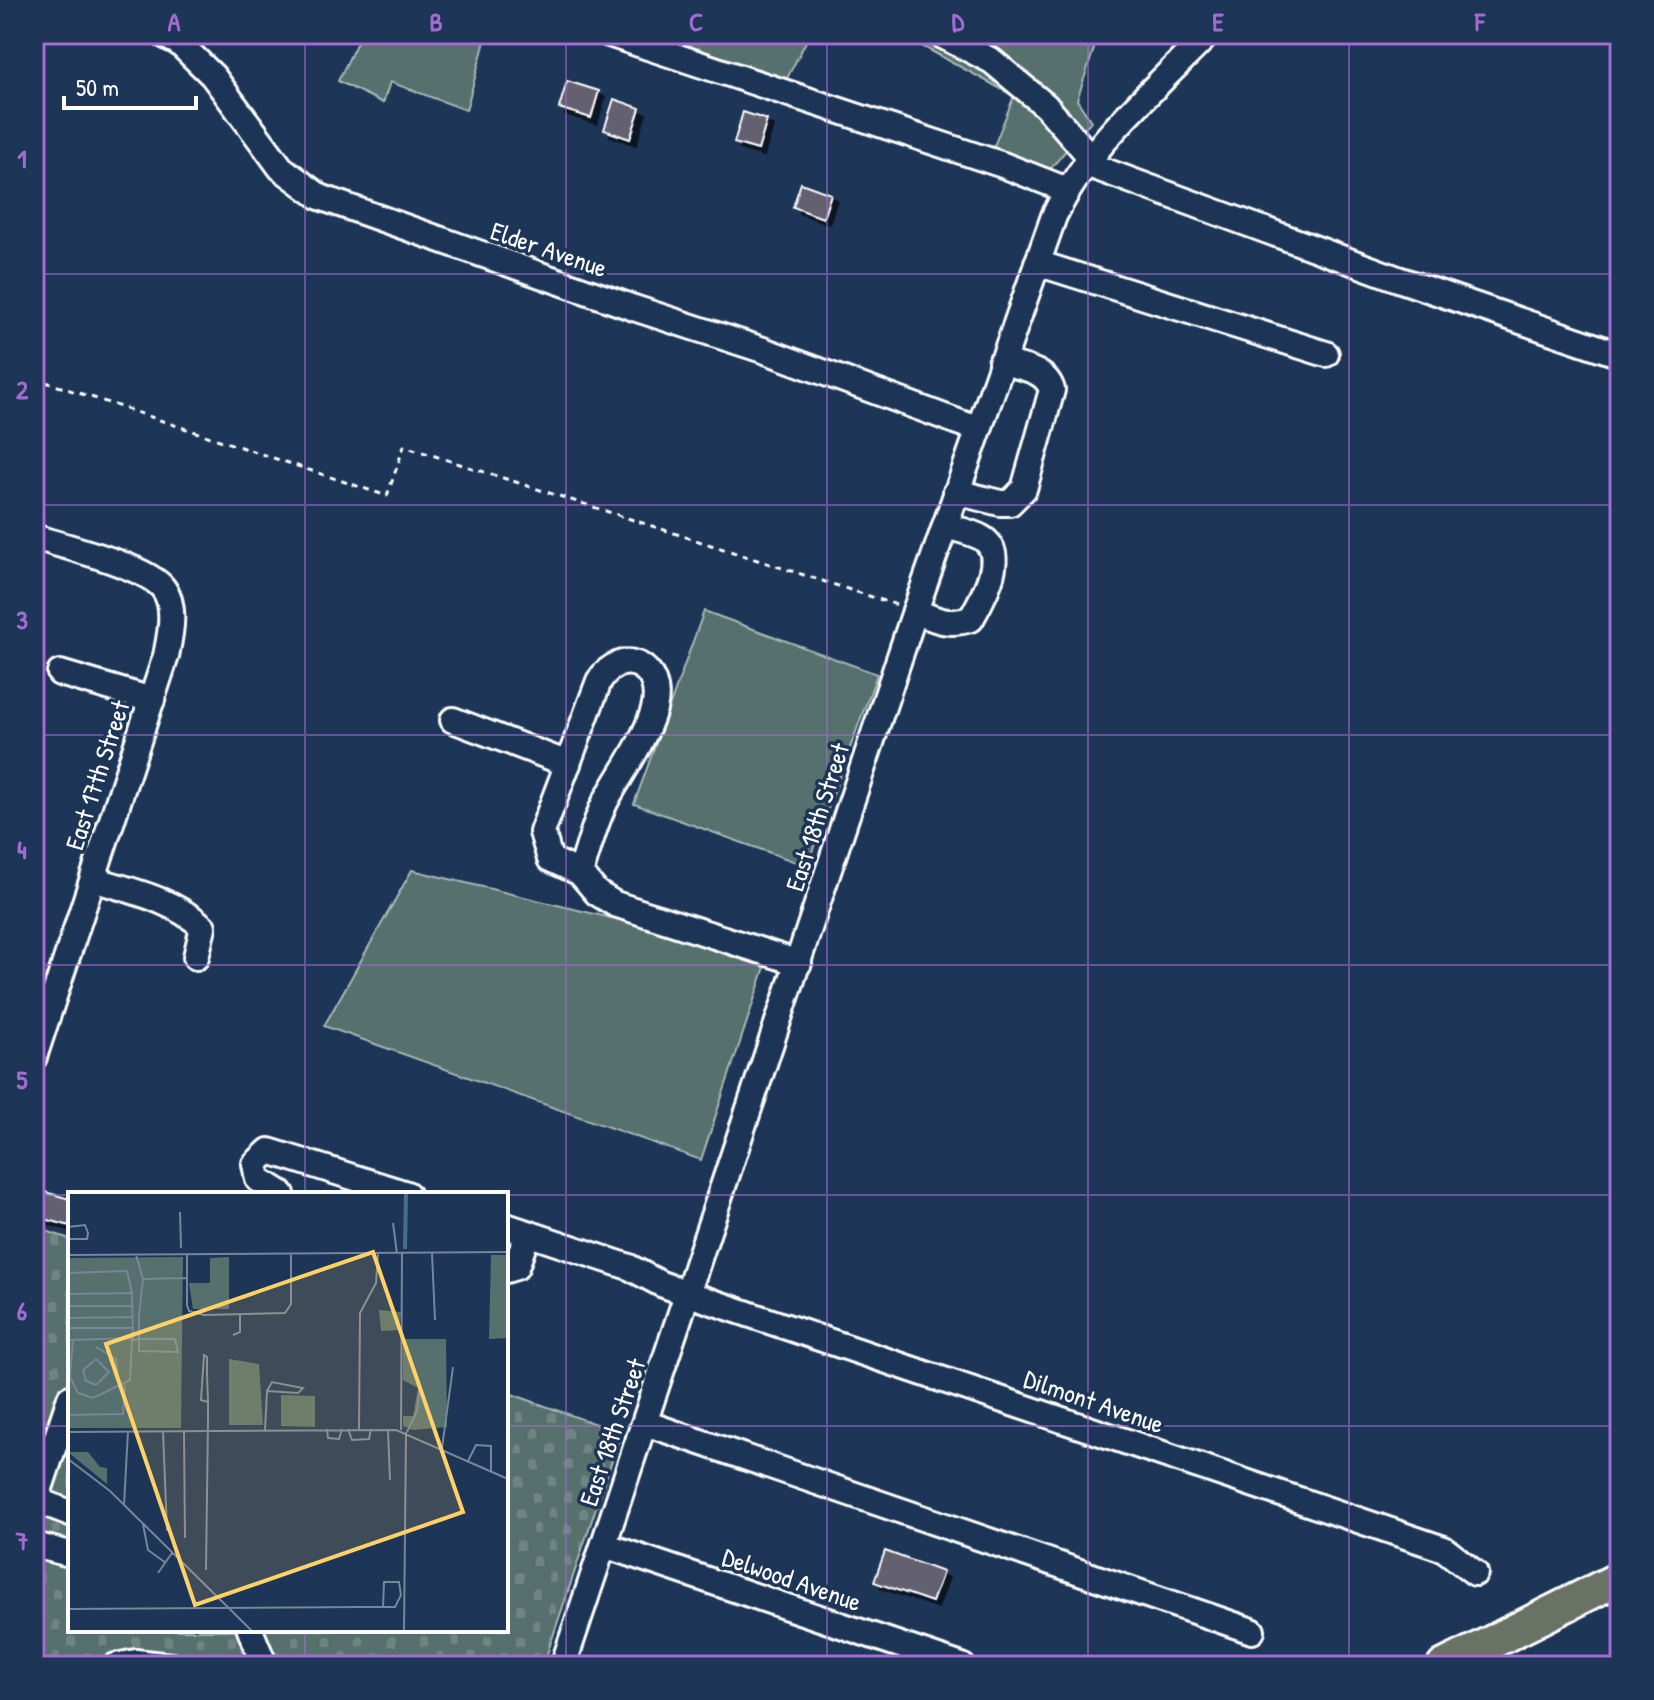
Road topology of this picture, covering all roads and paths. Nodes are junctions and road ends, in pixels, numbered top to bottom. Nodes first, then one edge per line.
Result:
1 (162, 34) edge
2 (609, 34) edge
3 (939, 34) edge
4 (1208, 34) edge
5 (1089, 161) junction
6 (1067, 190) junction
7 (1037, 263) junction
8 (1326, 354) dead end
9 (1620, 355) edge
10 (1001, 362) junction
11 (34, 378) edge
12 (977, 429) junction
13 (956, 492) junction
14 (945, 526) junction
15 (34, 537) edge
16 (915, 611) junction
17 (60, 673) dead end
18 (152, 700) junction
19 (453, 720) dead end
20 (568, 764) junction
21 (580, 873) junction
22 (93, 879) junction
23 (196, 957) dead end
24 (799, 963) junction
25 (34, 1057) edge
26 (279, 1192) edge
27 (401, 1192) edge
28 (517, 1230) edge
29 (508, 1269) edge
30 (689, 1294) junction
31 (68, 1404) edge
32 (645, 1423) junction
33 (35, 1501) edge
34 (68, 1512) edge
35 (34, 1545) edge
36 (604, 1545) junction
37 (68, 1554) edge
38 (1475, 1573) dead end
39 (1620, 1578) edge
40 (1252, 1631) dead end
41 (251, 1632) edge
42 (116, 1666) edge
43 (171, 1666) edge
44 (265, 1666) edge
45 (563, 1666) edge
46 (962, 1666) edge
47 (1444, 1666) edge

1 - 12 street, Elder Avenue
2 - 6 street
3 - 5 street
4 - 5 street, East 18th Street
5 - 6 street, East 18th Street
5 - 9 street
6 - 7 street, East 18th Street
7 - 8 street
7 - 10 street, East 18th Street
10 - 12 street, East 18th Street
10 - 13 street
11 - 16 path
12 - 13 street, East 18th Street
13 - 14 street, East 18th Street
14 - 16 street, East 18th Street
14 - 16 street
15 - 18 street, East 17th Street
16 - 24 street, East 18th Street
17 - 18 street
18 - 22 street, East 17th Street
19 - 20 street
20 - 21 street
20 - 21 street
21 - 24 street
22 - 23 street
22 - 25 street, East 17th Street
24 - 30 street, East 18th Street
26 - 27 street
28 - 29 street
28 - 30 street, Dilmont Avenue
30 - 32 street, East 18th Street
30 - 38 street, Dilmont Avenue
31 - 33 street
32 - 36 street, East 18th Street
32 - 40 street
33 - 34 street
35 - 37 street
36 - 45 street, East 18th Street
36 - 46 street, Delwood Avenue
39 - 47 main road
41 - 44 street
42 - 43 street

